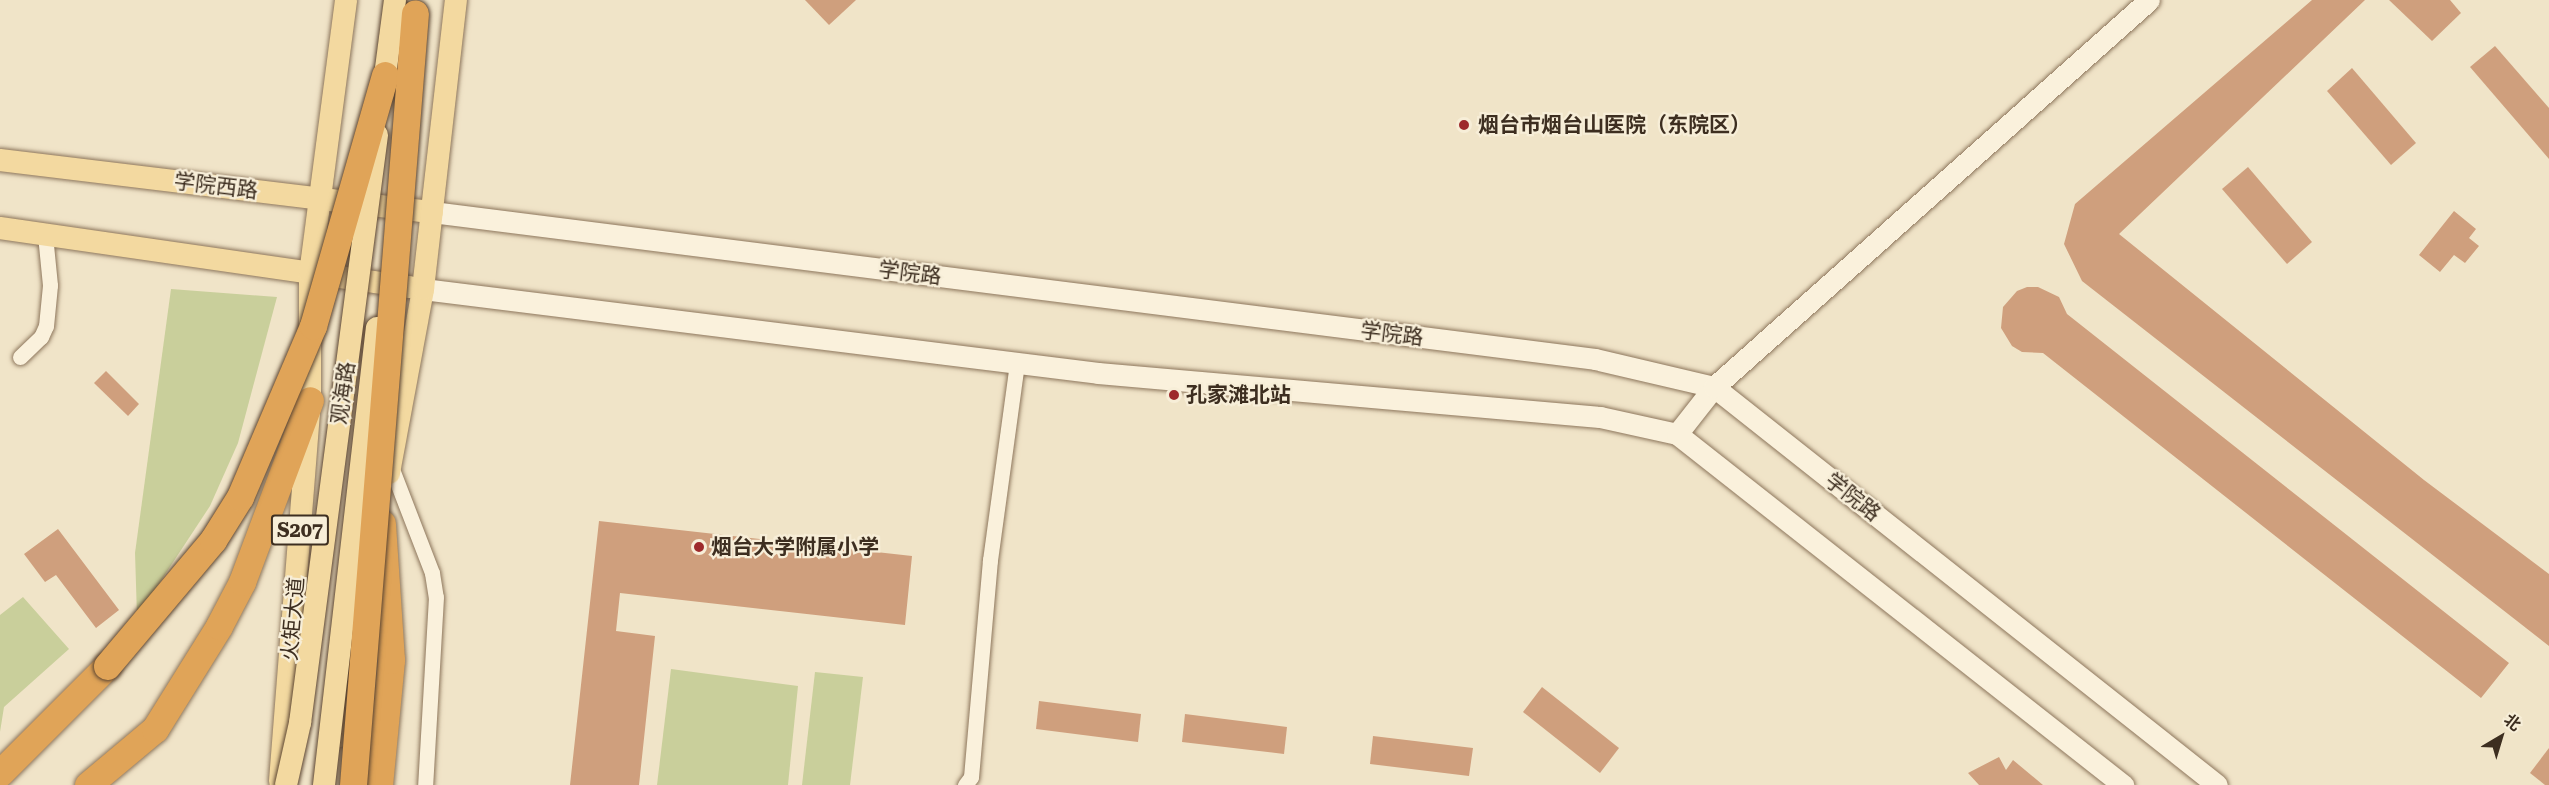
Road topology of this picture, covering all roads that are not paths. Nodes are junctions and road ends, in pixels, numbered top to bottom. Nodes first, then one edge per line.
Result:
1 (346, 0) edge
2 (456, 0) edge
3 (2149, 0) edge
4 (409, 4) edge
5 (385, 75) junction
6 (0, 160) edge
7 (318, 199) junction
8 (432, 212) junction
9 (0, 228) edge
10 (45, 235) junction
11 (310, 274) junction
12 (423, 289) junction
13 (20, 357) dead end
14 (1017, 363) junction
15 (1714, 387) junction
16 (310, 400) junction
17 (1677, 434) junction
18 (390, 464) junction
19 (382, 519) junction
20 (0, 773) edge
21 (88, 785) edge
22 (279, 785) edge
23 (285, 785) edge
24 (324, 785) edge
25 (329, 785) edge
26 (353, 785) edge
27 (379, 785) edge
28 (425, 785) edge
29 (965, 785) edge
30 (2123, 785) edge
31 (2217, 785) edge

1 - 7 main road, S207
2 - 8 main road
3 - 15 main road
4 - 5 main road, 观海路, bridge
4 - 24 main road, 观海路, bridge
4 - 26 highway, bridge
5 - 20 highway, bridge
5 - 23 main road, 观海路, bridge
6 - 7 main road, 学院西路
7 - 8 main road, 学院西路
7 - 11 main road, S207
8 - 12 main road
8 - 15 main road, 学院路
9 - 10 main road
10 - 11 main road
10 - 13 street
11 - 12 main road
11 - 16 main road, 火矩大道 / S207
12 - 14 main road
12 - 18 main road
14 - 17 main road
14 - 29 street
15 - 17 main road
15 - 31 main road, 学院路
16 - 21 highway
16 - 22 main road, 火矩大道 / S207
17 - 30 main road
18 - 19 main road
18 - 28 street
19 - 25 main road
19 - 27 highway

